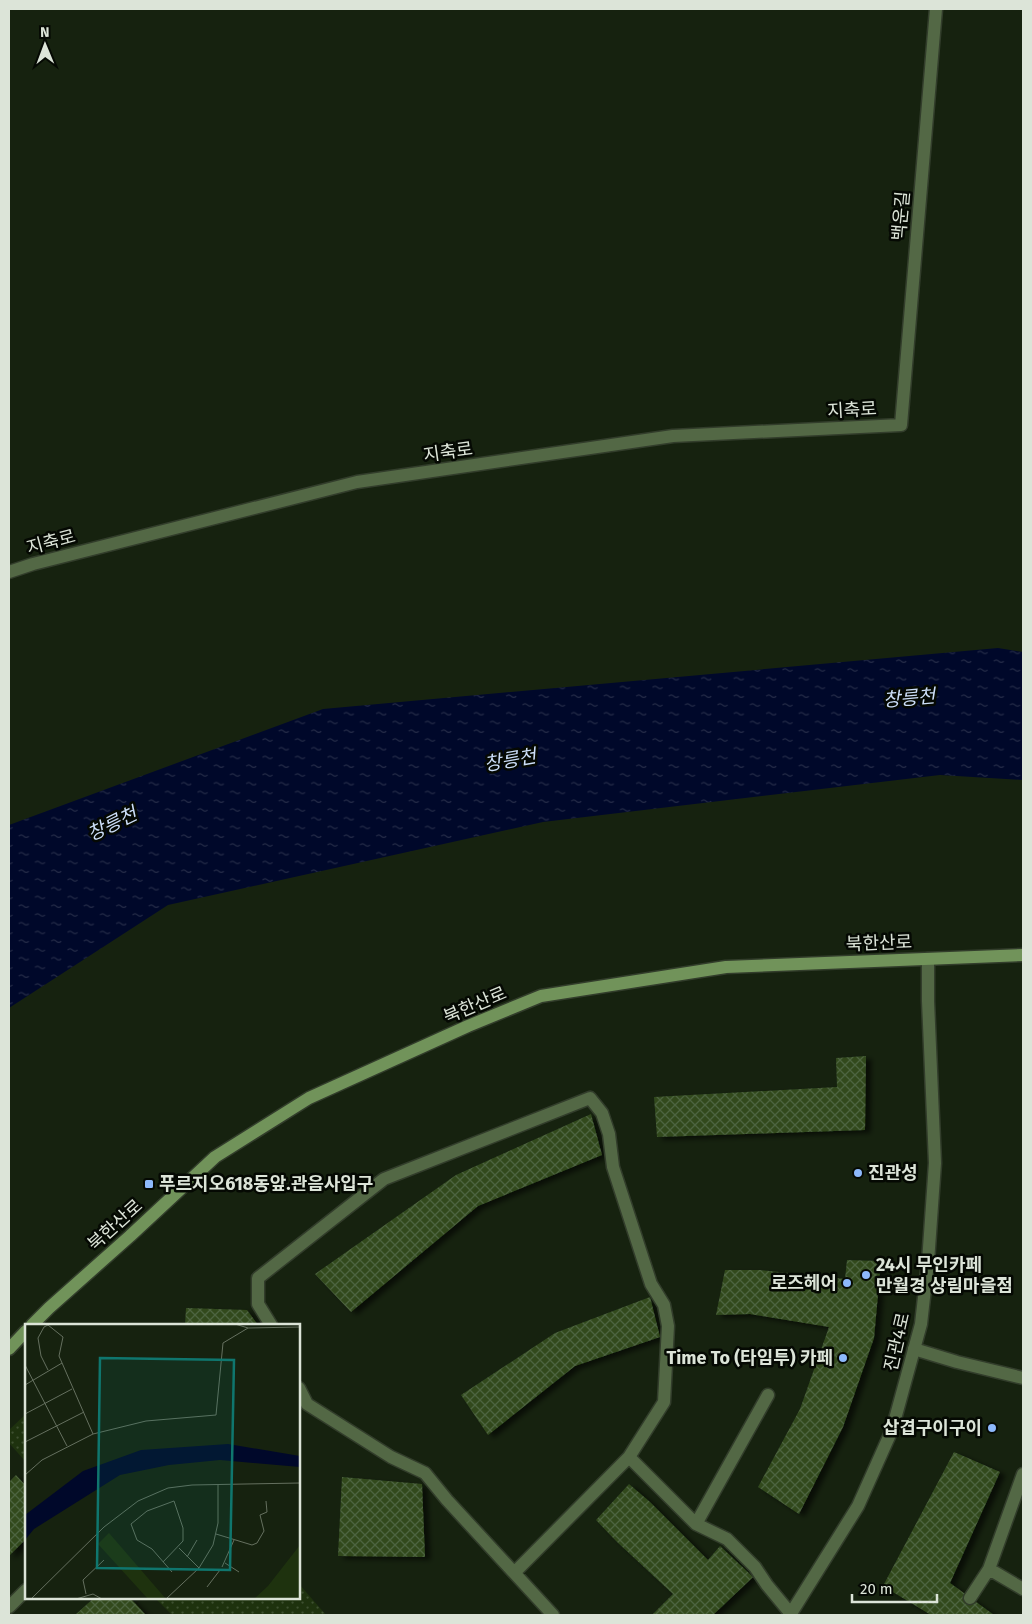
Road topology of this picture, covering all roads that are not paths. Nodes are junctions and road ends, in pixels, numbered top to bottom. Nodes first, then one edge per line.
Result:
1 (936, 9) edge
2 (901, 425) joint
3 (9, 572) edge
4 (1023, 955) edge
5 (928, 959) junction
6 (33, 1324) edge
7 (270, 1324) edge
8 (25, 1332) edge
9 (9, 1349) edge
10 (914, 1349) junction
11 (1023, 1378) edge
12 (300, 1390) edge
13 (768, 1395) dead end
14 (629, 1457) junction
15 (1023, 1474) edge
16 (696, 1524) junction
17 (989, 1569) junction
18 (515, 1572) junction
19 (1023, 1589) edge
20 (25, 1591) edge
21 (970, 1598) dead end
22 (9, 1607) edge
23 (553, 1615) edge
24 (790, 1615) edge

1 - 2 street, 백운길
2 - 3 street, 지축로
4 - 5 main road, 북한산로
5 - 6 main road, 북한산로
5 - 10 street, 진관4로
7 - 14 street
8 - 9 main road
10 - 11 street
10 - 24 street, 진관4로
12 - 18 street
13 - 16 street
14 - 16 street
14 - 18 street
15 - 17 street
16 - 24 street
17 - 19 street
17 - 21 street
18 - 23 street
20 - 22 street

